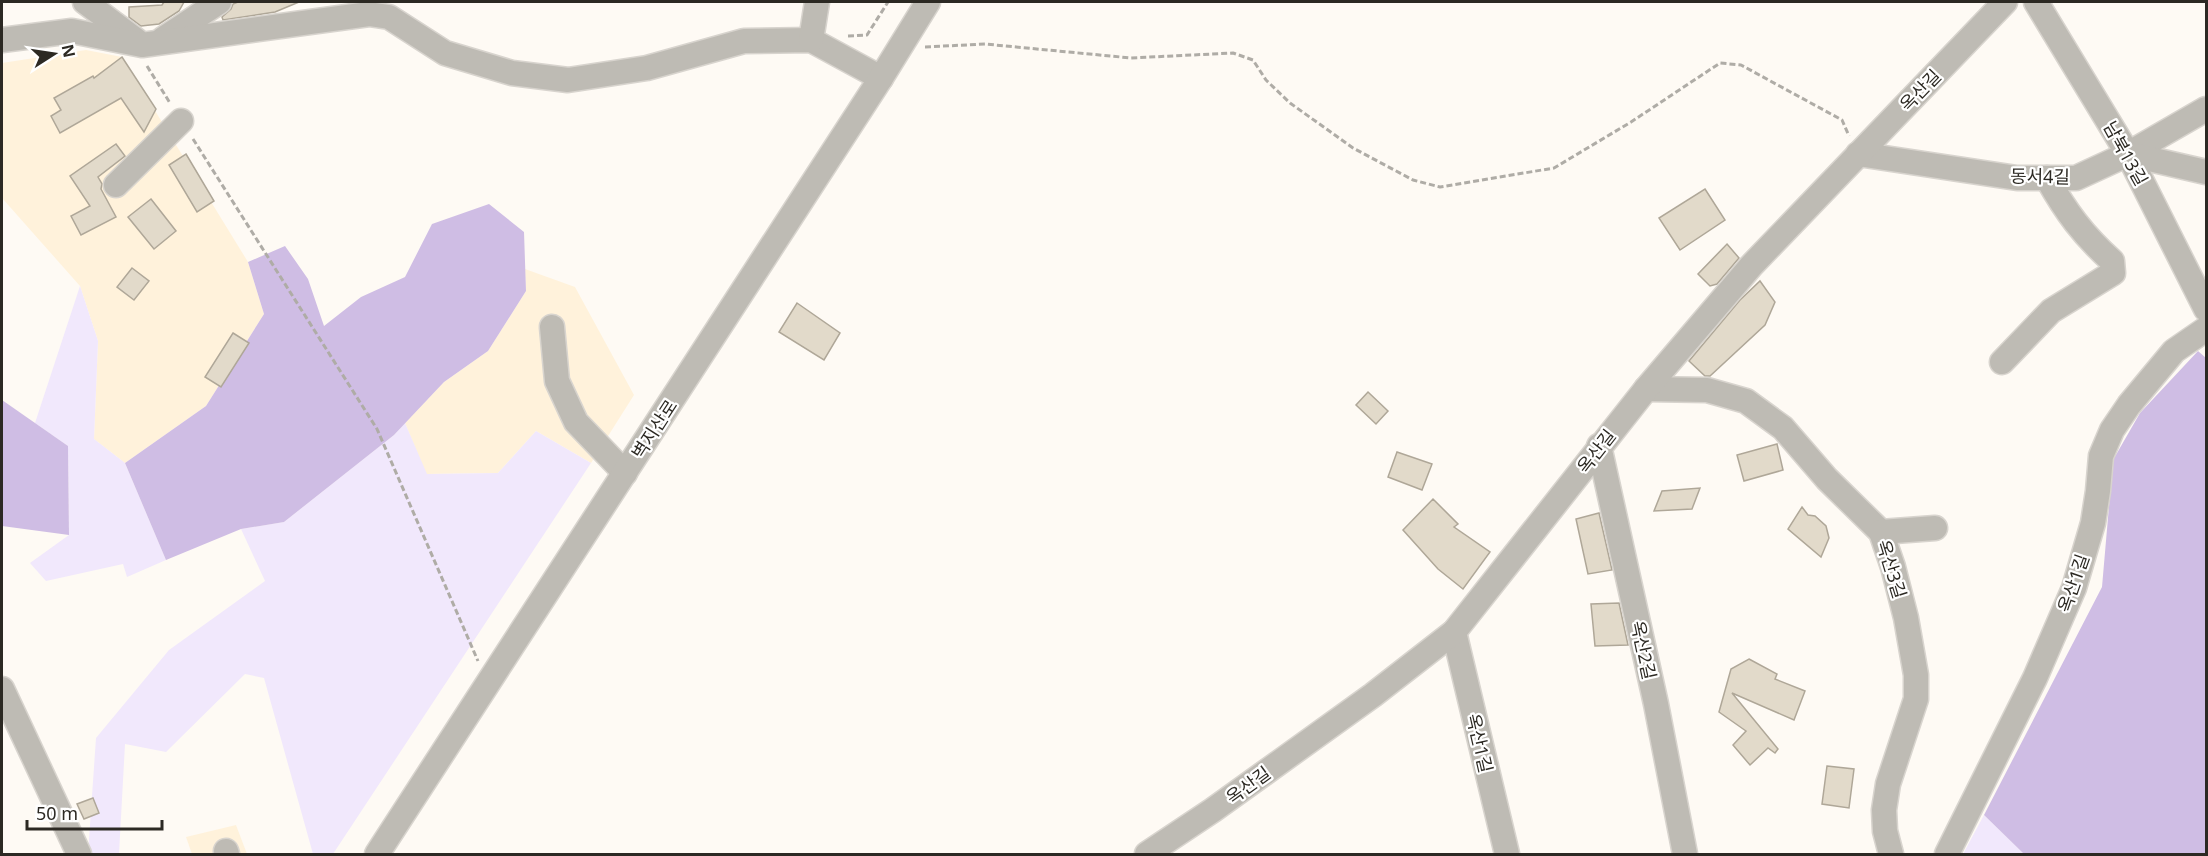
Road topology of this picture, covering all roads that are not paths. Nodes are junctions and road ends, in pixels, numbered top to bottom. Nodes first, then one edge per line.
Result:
1 (85, 2) edge
2 (219, 2) edge
3 (817, 2) edge
4 (928, 2) edge
5 (2005, 2) edge
6 (2036, 2) edge
7 (385, 9) edge
8 (2, 40) edge
9 (811, 40) junction
10 (150, 43) junction
11 (881, 78) junction
12 (2206, 109) edge
13 (181, 121) road end
14 (1858, 154) junction
15 (2128, 154) junction
16 (2206, 172) edge
17 (2047, 178) junction
18 (116, 185) dead end
19 (2206, 309) edge
20 (552, 327) dead end
21 (2206, 329) edge
22 (2002, 362) dead end
23 (1646, 389) junction
24 (1599, 446) junction
25 (625, 474) junction
26 (1935, 528) dead end
27 (1881, 532) junction
28 (1454, 632) junction
29 (2, 689) edge
30 (79, 855) edge
31 (377, 855) edge
32 (1147, 855) edge
33 (1507, 855) edge
34 (1685, 855) edge
35 (1891, 855) edge
36 (1947, 855) edge

1 - 10 street
2 - 10 street
3 - 9 street
4 - 11 street, 벽지산로
5 - 14 street, 옥산길
6 - 15 street, 남북13길
7 - 9 street
7 - 10 street
8 - 10 street
9 - 11 street
11 - 25 street, 벽지산로
12 - 15 street, 동서4길
13 - 18 street
14 - 17 street, 동서4길
14 - 23 street, 옥산길
15 - 16 street
15 - 17 street, 동서4길
15 - 19 street, 남북13길
17 - 22 street
20 - 25 street
21 - 36 street, 옥산1길
23 - 24 street, 옥산길
23 - 27 street, 옥산3길
24 - 28 street, 옥산길
24 - 34 street, 옥산2길
25 - 31 street, 벽지산로
26 - 27 street
27 - 35 street, 옥산3길
28 - 32 street, 옥산길
28 - 33 street, 옥산1길
29 - 30 street

